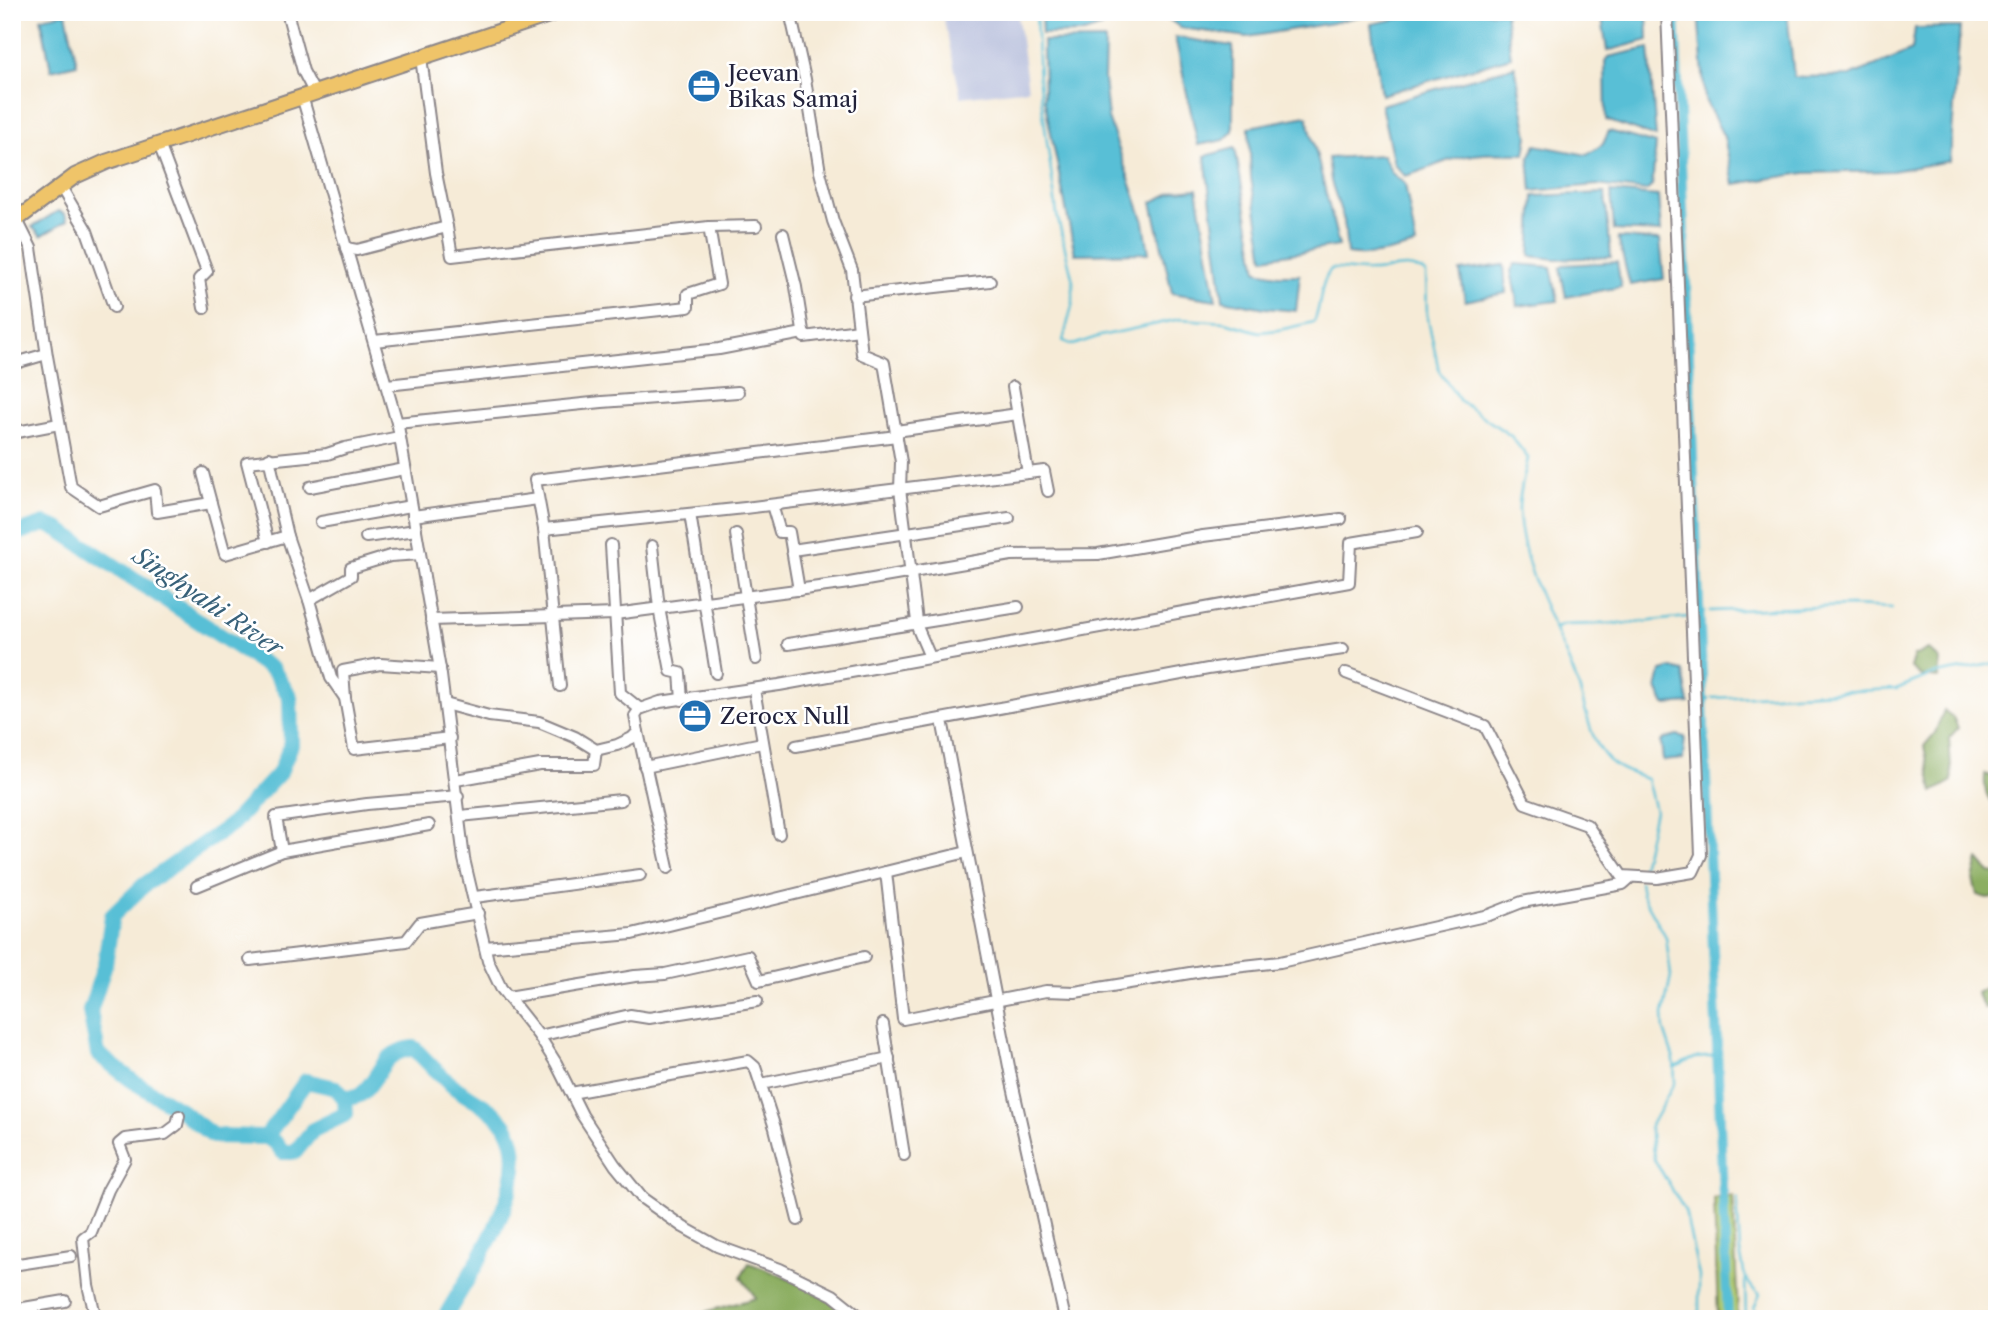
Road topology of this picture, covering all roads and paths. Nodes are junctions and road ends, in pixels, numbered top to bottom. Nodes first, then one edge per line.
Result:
1 (287, 12) edge
2 (558, 12) edge
3 (790, 12) edge
4 (1667, 12) edge
5 (421, 57) junction
6 (308, 94) junction
7 (159, 144) junction
8 (61, 187) junction
9 (15, 221) edge
10 (756, 226) dead end
11 (447, 227) junction
12 (709, 227) junction
13 (783, 234) dead end
14 (346, 248) junction
15 (990, 281) dead end
16 (854, 296) junction
17 (114, 307) dead end
18 (204, 308) dead end
19 (859, 330) junction
20 (803, 333) junction
21 (374, 341) junction
22 (47, 356) junction
23 (12, 364) edge
24 (387, 385) junction
25 (1013, 387) dead end
26 (738, 392) dead end
27 (1018, 414) junction
28 (397, 423) junction
29 (59, 424) junction
30 (12, 433) edge
31 (896, 434) junction
32 (400, 438) junction
33 (269, 458) junction
34 (405, 469) junction
35 (203, 473) dead end
36 (1028, 473) junction
37 (310, 487) dead end
38 (900, 489) junction
39 (1048, 491) dead end
40 (538, 499) junction
41 (211, 503) junction
42 (772, 505) junction
43 (412, 511) junction
44 (690, 514) junction
45 (1009, 518) dead end
46 (1341, 519) dead end
47 (321, 522) dead end
48 (544, 529) junction
49 (415, 530) junction
50 (1417, 532) dead end
51 (736, 534) dead end
52 (905, 534) junction
53 (287, 536) junction
54 (366, 537) dead end
55 (268, 542) junction
56 (611, 545) dead end
57 (652, 546) dead end
58 (792, 550) junction
59 (420, 554) junction
60 (912, 573) junction
61 (799, 590) junction
62 (746, 598) junction
63 (309, 600) junction
64 (703, 603) junction
65 (1018, 607) dead end
66 (659, 608) junction
67 (615, 614) junction
68 (552, 616) junction
69 (431, 620) junction
70 (917, 623) junction
71 (788, 644) dead end
72 (1343, 649) dead end
73 (930, 657) junction
74 (756, 659) dead end
75 (440, 668) junction
76 (716, 673) dead end
77 (1346, 673) dead end
78 (560, 686) dead end
79 (754, 689) junction
80 (345, 698) junction
81 (682, 700) junction
82 (445, 704) junction
83 (640, 709) junction
84 (943, 725) dead end
85 (638, 732) junction
86 (450, 738) junction
87 (762, 744) junction
88 (796, 746) dead end
89 (596, 750) junction
90 (645, 767) junction
91 (456, 780) junction
92 (458, 796) junction
93 (621, 800) dead end
94 (460, 816) junction
95 (429, 825) dead end
96 (779, 834) dead end
97 (282, 851) junction
98 (967, 852) junction
99 (668, 868) dead end
100 (886, 872) junction
101 (640, 875) dead end
102 (1631, 877) junction
103 (197, 886) dead end
104 (475, 897) junction
105 (478, 913) junction
106 (485, 947) junction
107 (864, 957) dead end
108 (250, 960) dead end
109 (508, 996) junction
110 (757, 1000) dead end
111 (996, 1000) junction
112 (883, 1024) dead end
113 (538, 1036) junction
114 (889, 1058) junction
115 (761, 1084) junction
116 (571, 1093) junction
117 (179, 1116) dead end
118 (904, 1155) dead end
119 (798, 1220) dead end
120 (71, 1256) dead end
121 (12, 1265) edge
122 (65, 1301) dead end
123 (12, 1310) edge
124 (96, 1319) edge
125 (863, 1319) edge
126 (1065, 1319) edge

1 - 6 street
2 - 5 main road
3 - 16 street
4 - 102 street
5 - 6 main road
5 - 11 street
6 - 7 main road
6 - 14 street
7 - 8 main road
7 - 18 street
8 - 9 main road
8 - 17 street
9 - 22 street
10 - 12 street
11 - 12 street
11 - 14 street
12 - 21 street
13 - 20 street
14 - 21 street
15 - 16 street
16 - 19 street
19 - 20 street
19 - 31 street
20 - 24 street
21 - 24 street
22 - 23 street
22 - 29 street
24 - 28 street
25 - 27 street
26 - 28 street
27 - 31 street
27 - 36 street
28 - 32 street
29 - 30 street
29 - 41 street
31 - 38 street
31 - 40 street
32 - 33 street
32 - 34 street
33 - 53 street
33 - 55 street
34 - 37 street
34 - 43 street
35 - 41 street
36 - 38 street
36 - 39 street
38 - 42 street
38 - 52 street
40 - 43 street
40 - 48 street
41 - 55 street
42 - 44 street
42 - 58 street
43 - 47 street
43 - 49 street
44 - 48 street
44 - 64 street
45 - 52 street
46 - 60 street
48 - 68 street
49 - 54 street
49 - 59 street
50 - 73 street
51 - 62 street
52 - 58 street
52 - 60 street
53 - 55 street
53 - 63 street
56 - 67 street
57 - 66 street
58 - 61 street
59 - 63 street
59 - 69 street
60 - 61 street
60 - 70 street
61 - 62 street
62 - 64 street
62 - 74 street
63 - 80 street
64 - 66 street
64 - 76 street
65 - 70 street
66 - 67 street
66 - 81 street
67 - 68 street
67 - 83 street
68 - 69 street
68 - 78 street
69 - 75 street
70 - 71 street
70 - 73 street
72 - 88 street
73 - 79 street
75 - 80 street
75 - 82 street
77 - 102 street
79 - 81 street
79 - 87 street
80 - 86 street
81 - 83 street
82 - 86 street
82 - 89 street
83 - 85 street
84 - 98 street
85 - 89 street
85 - 90 street
86 - 91 street
87 - 90 street
87 - 96 street
89 - 91 street
90 - 99 street
91 - 92 street
92 - 94 street
92 - 97 street
93 - 94 street
94 - 104 street
95 - 97 street
97 - 103 street
98 - 100 street
98 - 111 street
100 - 106 street
100 - 111 street
101 - 104 street
102 - 111 street
104 - 105 street
105 - 106 street
105 - 108 street
106 - 109 street
107 - 109 street
109 - 113 street
110 - 113 street
111 - 126 street
112 - 114 street
113 - 116 street
114 - 115 street
114 - 118 street
115 - 116 street
115 - 119 street
116 - 125 street
117 - 124 street
120 - 121 street
122 - 123 street

